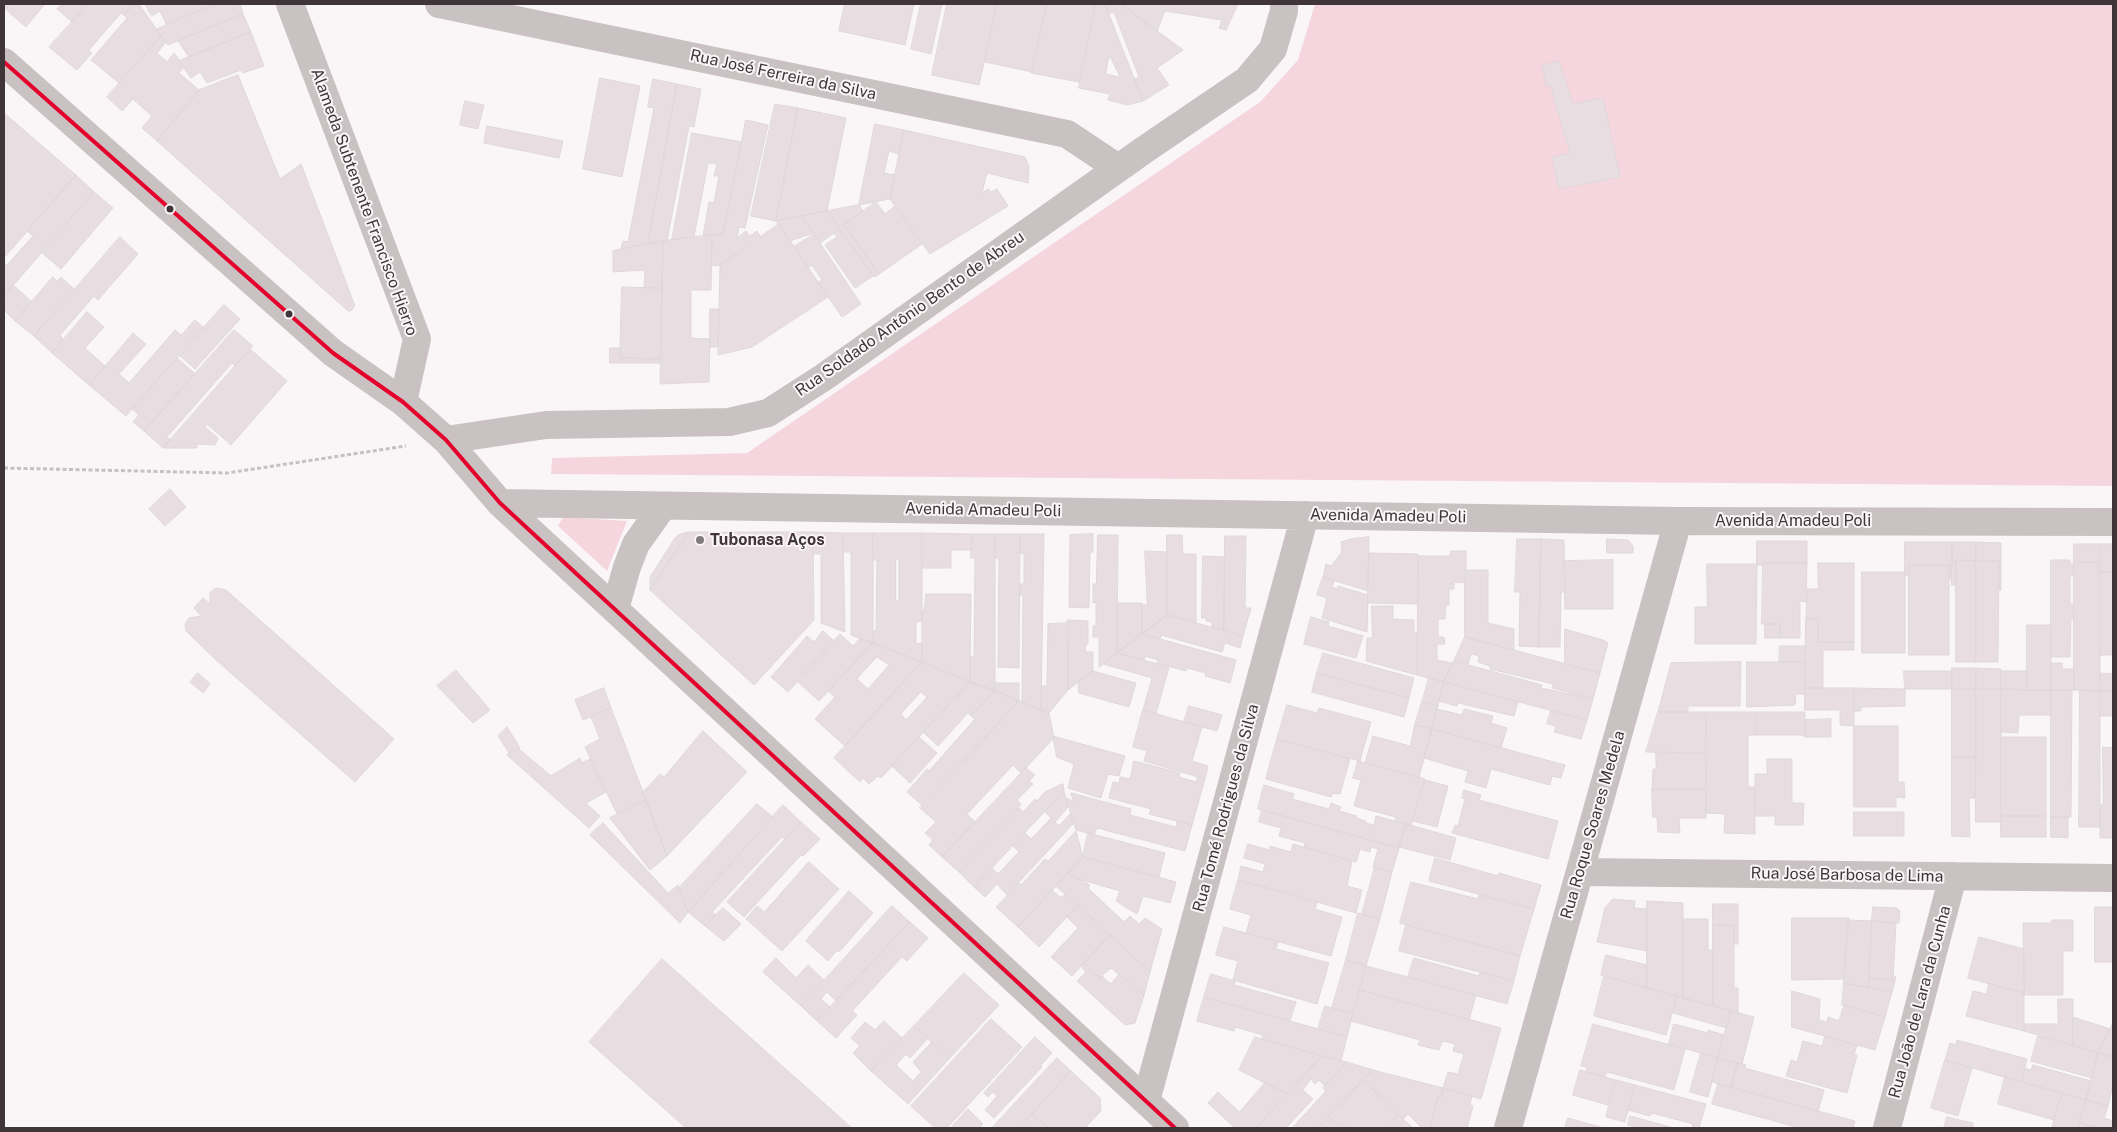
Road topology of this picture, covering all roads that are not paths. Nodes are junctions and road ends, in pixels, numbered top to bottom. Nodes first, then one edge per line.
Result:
1 (290, 4) edge
2 (439, 4) edge
3 (1284, 4) edge
4 (4, 62) edge
5 (1118, 168) junction
6 (403, 402) junction
7 (446, 440) junction
8 (500, 503) junction
9 (663, 506) junction
10 (1305, 515) junction
11 (1678, 521) junction
12 (2113, 522) edge
13 (615, 609) junction
14 (1580, 872) junction
15 (1953, 876) junction
16 (2113, 878) edge
17 (1146, 1101) junction
18 (1175, 1128) edge
19 (1508, 1128) edge
20 (1886, 1128) edge

1 - 6 street, Alameda Subtenente Francisco Hierro
2 - 5 street, Rua José Ferreira da Silva
3 - 5 street, Rua Soldado Antônio Bento de Abreu
4 - 6 street
5 - 7 street, Rua Soldado Antônio Bento de Abreu
6 - 7 street
7 - 8 street
8 - 9 street, Avenida Amadeu Poli
8 - 13 street
9 - 10 street, Avenida Amadeu Poli
9 - 13 street
10 - 11 street, Avenida Amadeu Poli
10 - 17 street, Rua Tomé Rodrigues da Silva
11 - 12 street, Avenida Amadeu Poli
11 - 14 street, Rua Roque Soares Medela
13 - 17 street
14 - 15 street, Rua José Barbosa de Lima
14 - 19 street, Rua Roque Soares Medela
15 - 16 street, Rua José Barbosa de Lima
15 - 20 street, Rua João de Lara da Cunha
17 - 18 street

